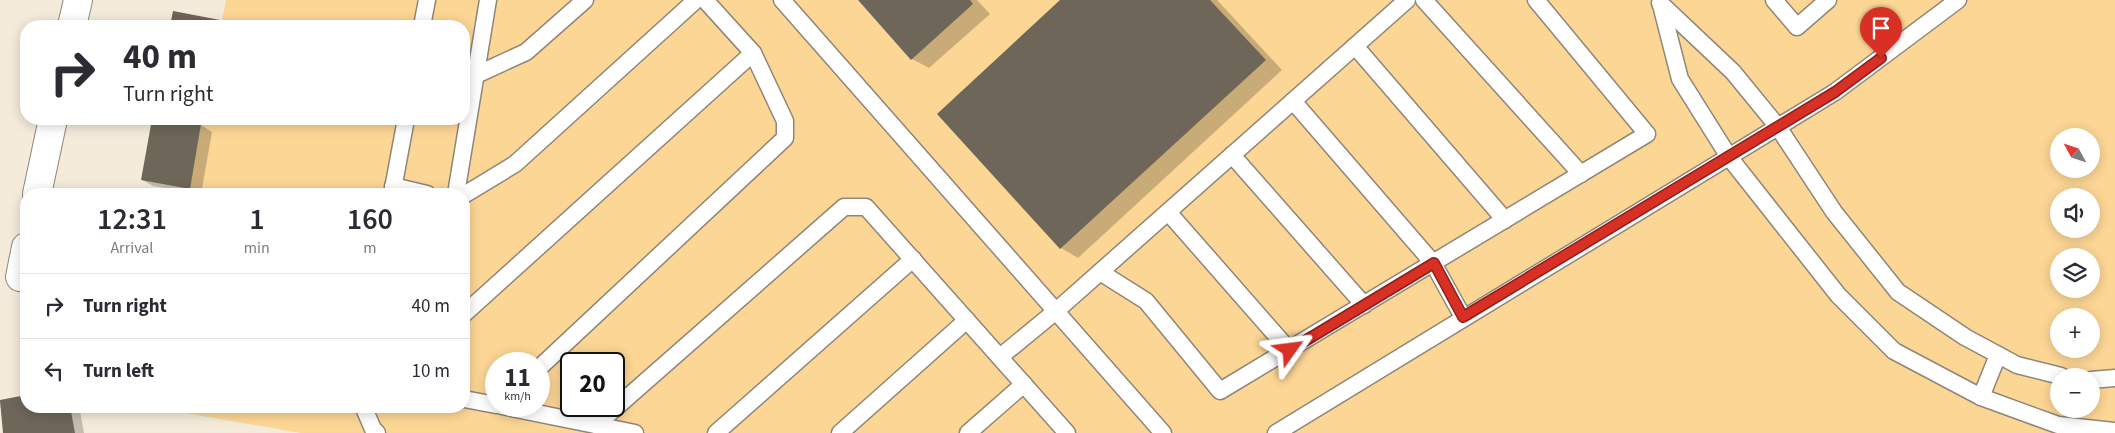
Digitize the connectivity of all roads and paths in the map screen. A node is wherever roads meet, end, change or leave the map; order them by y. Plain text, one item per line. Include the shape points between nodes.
1 (78, 0) edge
2 (427, 0) edge
3 (488, 0) edge
4 (584, 0) edge
5 (696, 0) edge
6 (705, 0) edge
7 (782, 0) edge
8 (1407, 0) edge
9 (1424, 0) edge
10 (1536, 0) edge
11 (1774, 0) edge
12 (1828, 0) edge
13 (1958, 0) edge
14 (1660, 2) edge
15 (73, 20) edge
16 (423, 20) edge
17 (1355, 46) junction
18 (753, 53) junction
19 (476, 75) junction
20 (1293, 101) junction
21 (470, 111) edge
22 (52, 125) edge
23 (405, 125) edge
24 (468, 125) edge
25 (1778, 127) junction
26 (1232, 155) junction
27 (1729, 157) junction
28 (1581, 174) junction
29 (38, 188) edge
30 (393, 188) edge
31 (457, 188) edge
32 (470, 191) edge
33 (1168, 212) junction
34 (1505, 220) junction
35 (913, 259) junction
36 (1434, 263) junction
37 (1100, 272) junction
38 (1364, 305) junction
39 (470, 309) edge
40 (1056, 311) junction
41 (1463, 317) junction
42 (967, 320) junction
43 (1290, 350) junction
44 (1998, 355) junction
45 (1000, 357) junction
46 (550, 358) edge
47 (2050, 373) edge
48 (2115, 378) edge
49 (2100, 379) edge
50 (1024, 384) junction
51 (1981, 397) junction
52 (470, 400) edge
53 (485, 403) edge
54 (366, 413) edge
55 (550, 416) edge
56 (596, 425) junction
57 (2115, 431) edge
58 (377, 433) edge
59 (635, 433) edge
60 (716, 433) edge
61 (840, 433) edge
62 (968, 433) edge
63 (1067, 433) edge
64 (1163, 433) edge
65 (1276, 433) edge

1 - 15 street
2 - 16 lane
3 - 19 lane
4 - 19 lane via 526,52
5 - 32 lane via 515,164
6 - 18 lane
7 - 40 lane
8 - 17 lane
9 - 28 lane
10 - 28 lane via 1647,134
11 - 12 lane via 1797,27
13 - 25 lane via 1835,92
14 - 25 lane via 1733,72
14 - 27 lane via 1680,79
17 - 20 lane
17 - 34 lane
18 - 39 lane
18 - 46 lane via 785,120 785,138
19 - 21 lane
20 - 26 lane
20 - 36 lane
22 - 29 street
23 - 30 lane
24 - 31 lane
25 - 27 lane
25 - 44 lane via 1834,212 1898,292
26 - 33 lane
26 - 38 lane
27 - 41 lane
27 - 51 lane via 1838,295 1894,350
28 - 34 lane
33 - 37 lane
33 - 43 lane
34 - 36 lane
35 - 42 lane
35 - 56 lane via 866,207 844,207
35 - 60 lane
36 - 38 lane
36 - 41 lane
37 - 40 lane
37 - 43 lane via 1146,301 1220,391
38 - 43 lane
40 - 45 lane
40 - 64 lane
41 - 65 lane
42 - 45 lane
42 - 61 lane
44 - 47 lane via 2017,365
44 - 51 lane
45 - 50 lane
48 - 49 lane
50 - 62 lane
50 - 63 lane
51 - 57 lane via 2058,425
52 - 53 lane
54 - 58 lane
55 - 56 lane
56 - 59 lane

